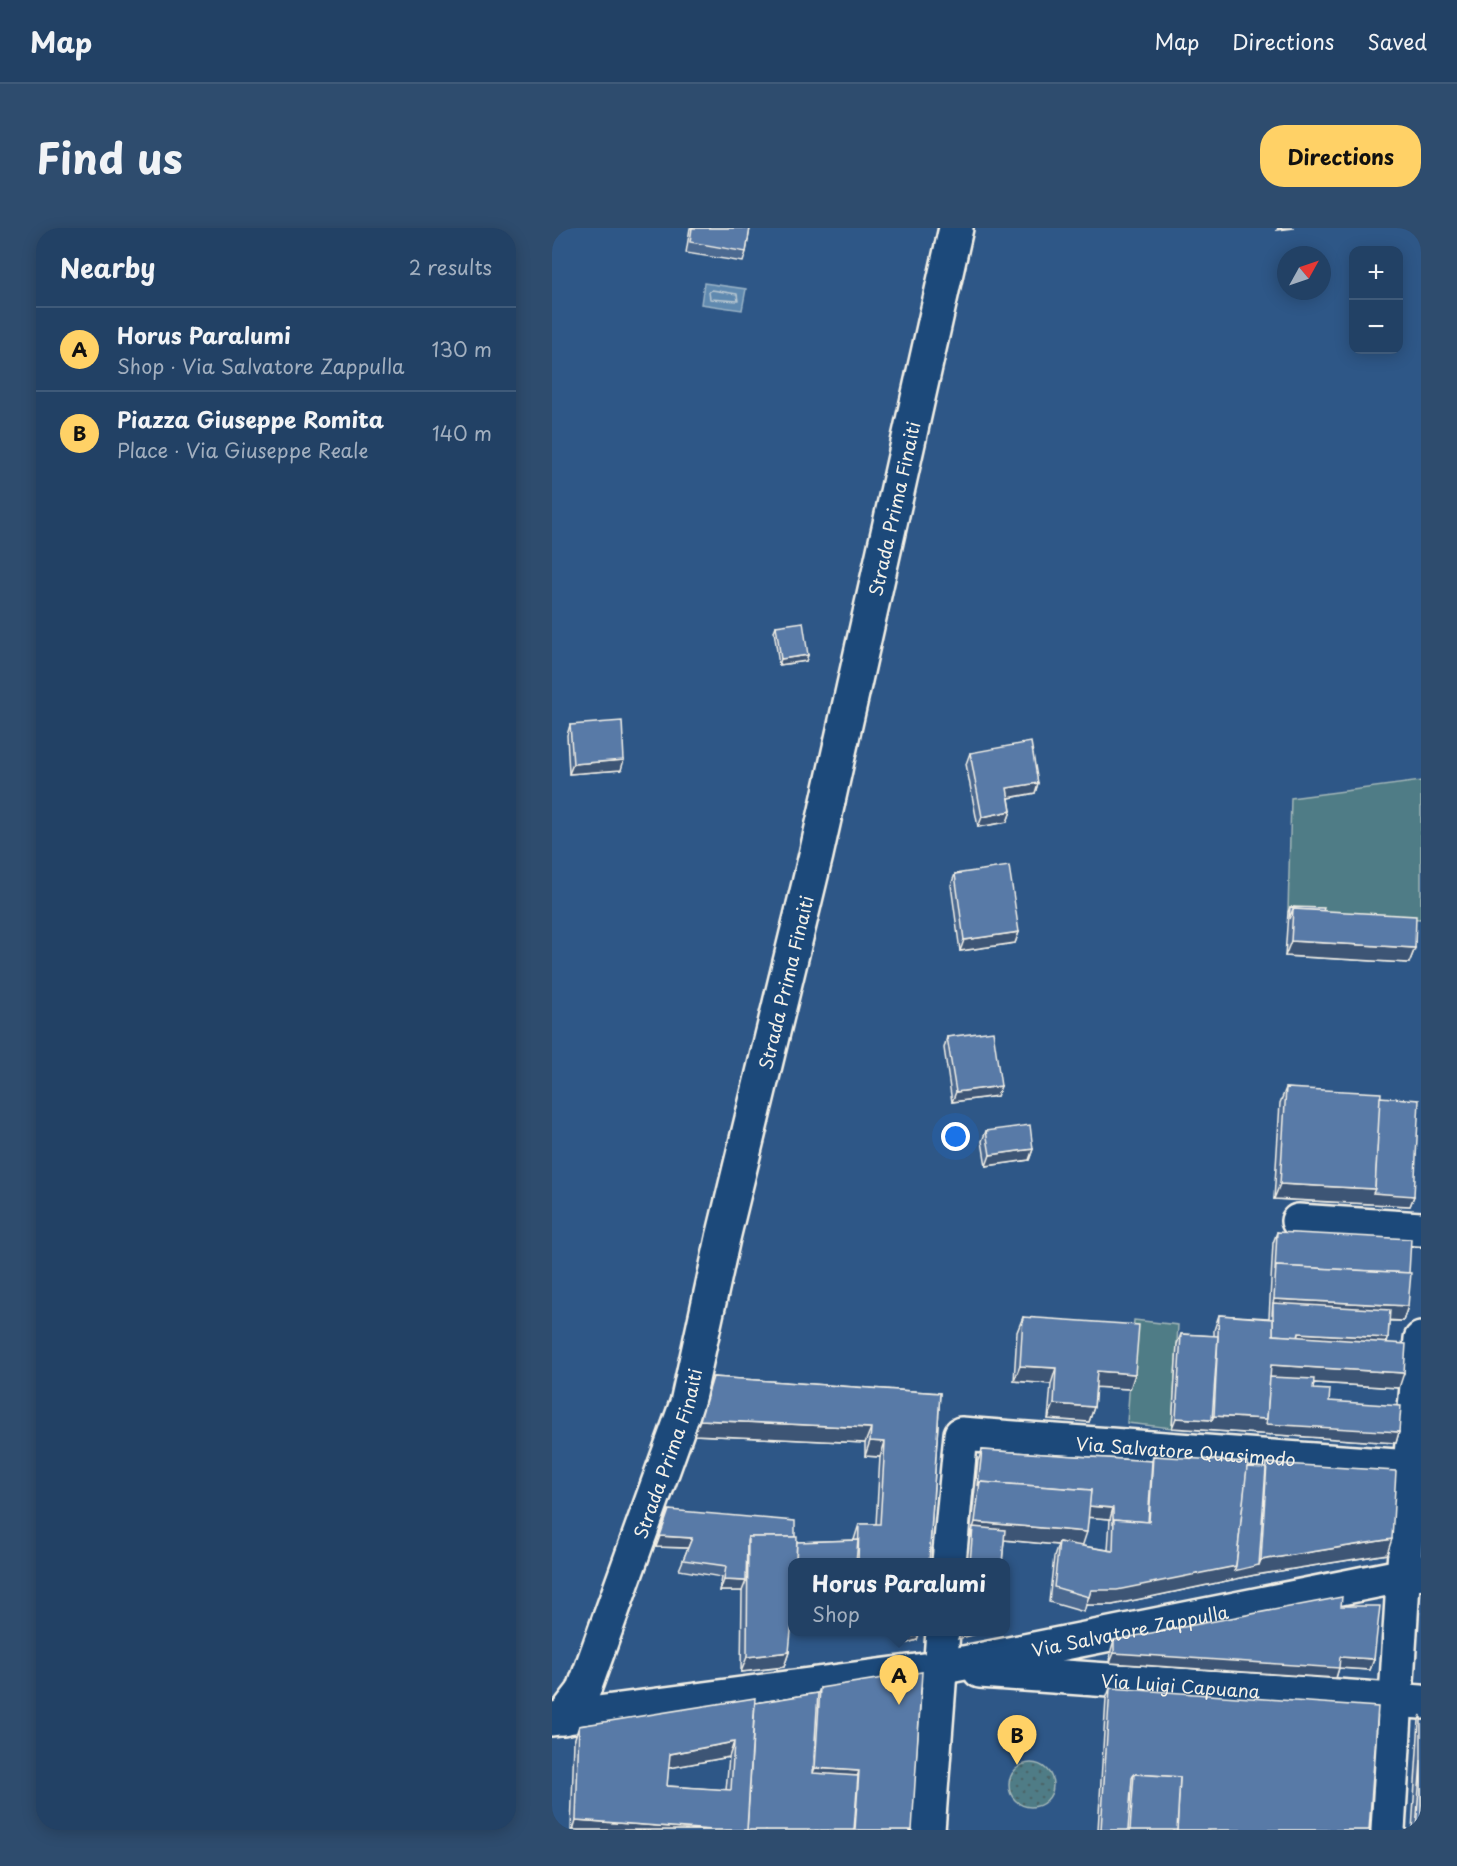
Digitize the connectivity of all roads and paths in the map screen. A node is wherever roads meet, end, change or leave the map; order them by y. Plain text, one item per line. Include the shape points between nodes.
1 (956, 228) edge
2 (1298, 1221) dead end
3 (1421, 1229) edge
4 (1421, 1339) edge
5 (1410, 1467) junction
6 (949, 1558) edge
7 (1413, 1573) edge
8 (943, 1636) edge
9 (939, 1668) junction
10 (1409, 1701) edge
11 (558, 1718) edge
12 (928, 1830) edge
13 (1388, 1830) edge

1 - 11 street, Strada Prima Finaiti via 816,855 687,1403 583,1692
2 - 3 street
4 - 5 street
5 - 6 street, Via Salvatore Quasimodo via 961,1434
5 - 7 street
7 - 9 street, Via Salvatore Zappulla
7 - 10 street
8 - 9 street
9 - 10 street, Via Luigi Capuana
9 - 11 street, Via Salvatore Zappulla
9 - 12 street
10 - 13 street

